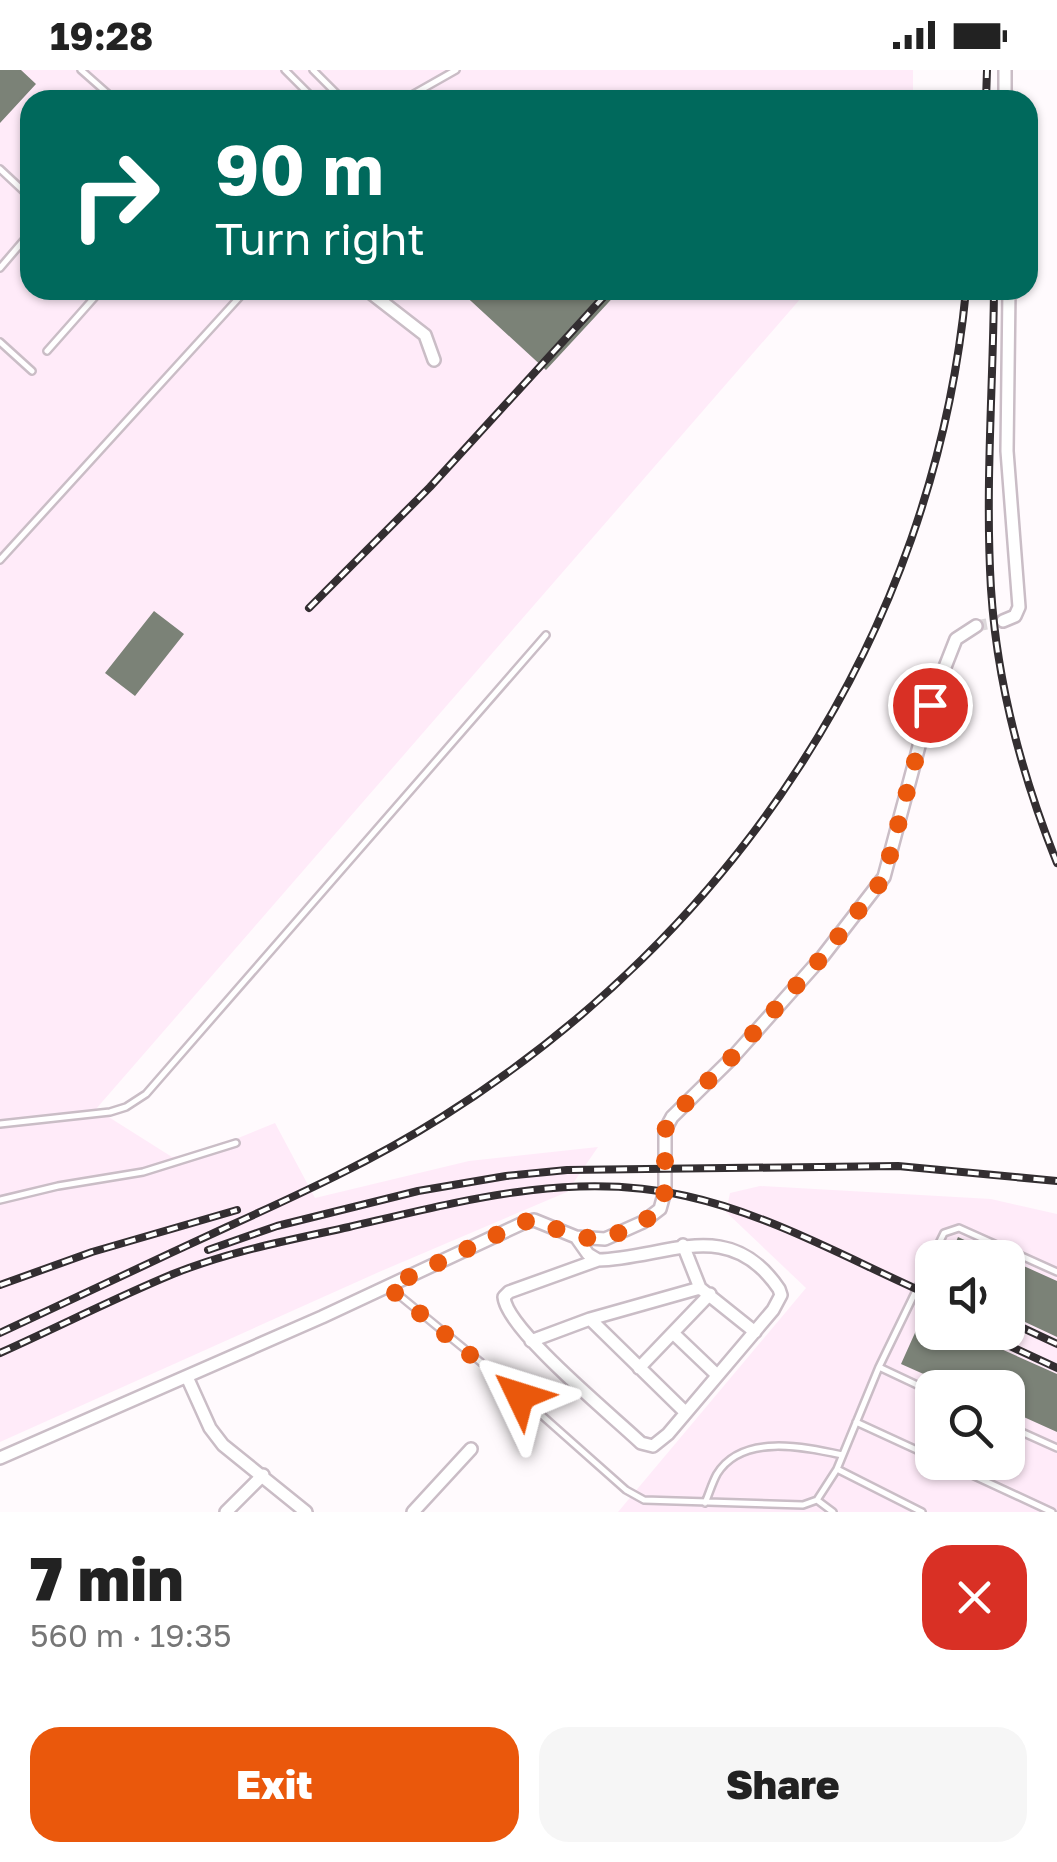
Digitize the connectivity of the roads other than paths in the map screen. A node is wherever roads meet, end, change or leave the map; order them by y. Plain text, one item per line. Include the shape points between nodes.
1 (81, 70) edge
2 (285, 70) edge
3 (313, 70) edge
4 (456, 70) edge
5 (103, 90) edge
6 (305, 90) edge
7 (333, 90) edge
8 (421, 90) edge
9 (0, 169) edge
10 (20, 188) edge
11 (3, 259) edge
12 (0, 268) edge
13 (92, 300) edge
14 (237, 300) edge
15 (380, 300) edge
16 (1009, 300) edge
17 (0, 342) edge
18 (47, 351) dead end
19 (434, 360) dead end
20 (32, 371) dead end
21 (0, 560) edge
22 (1003, 621) dead end
23 (976, 626) tunnel mouth
24 (546, 635) dead end
25 (0, 1124) edge
26 (236, 1143) dead end
27 (0, 1200) edge
28 (576, 1237) junction
29 (683, 1245) junction
30 (598, 1260) junction
31 (1057, 1272) edge
32 (388, 1287) junction
33 (705, 1291) junction
34 (590, 1319) junction
35 (755, 1332) junction
36 (673, 1333) junction
37 (531, 1341) junction
38 (879, 1367) junction
39 (639, 1368) junction
40 (718, 1375) junction
41 (187, 1377) junction
42 (915, 1384) edge
43 (686, 1412) junction
44 (856, 1422) junction
45 (1025, 1434) edge
46 (1057, 1448) edge
47 (471, 1449) dead end
48 (915, 1449) edge
49 (843, 1455) junction
50 (0, 1458) edge
51 (837, 1469) junction
52 (263, 1475) junction
53 (983, 1480) edge
54 (817, 1500) junction
55 (705, 1504) junction
56 (226, 1512) edge
57 (306, 1512) edge
58 (413, 1512) edge
59 (833, 1512) edge
60 (922, 1512) edge
61 (1052, 1512) edge

1 - 5 lane
2 - 6 lane
3 - 7 lane
4 - 8 lane
9 - 10 lane
11 - 12 lane
13 - 18 lane
14 - 21 lane
15 - 19 street via 425,335
16 - 22 street via 1007,451 1019,607
17 - 20 lane
23 - 28 street via 956,639 930,705 884,878 823,956 672,1117 665,1130 660,1209 605,1239
24 - 25 lane via 146,1094 110,1112
26 - 27 lane via 143,1172
28 - 30 street
28 - 32 street via 545,1223 523,1222
29 - 30 street
29 - 33 street
29 - 35 street via 734,1250 775,1282 781,1295
30 - 37 street via 504,1297
31 - 38 lane via 971,1232 950,1229
32 - 41 street
32 - 55 lane via 626,1490 644,1500
33 - 34 street
33 - 35 street
33 - 36 street
34 - 37 street
34 - 39 street
35 - 40 street
36 - 39 street
36 - 40 street
37 - 43 street via 642,1443 653,1446
38 - 42 lane
38 - 44 lane
39 - 43 street
40 - 43 street
41 - 50 street
41 - 52 street via 216,1436
44 - 48 lane
44 - 49 lane
45 - 46 lane
47 - 58 street
49 - 51 lane
49 - 55 lane via 767,1446 739,1454 717,1474
51 - 54 lane
51 - 60 lane
52 - 56 street
52 - 57 street
53 - 61 lane
54 - 55 lane
54 - 59 lane

